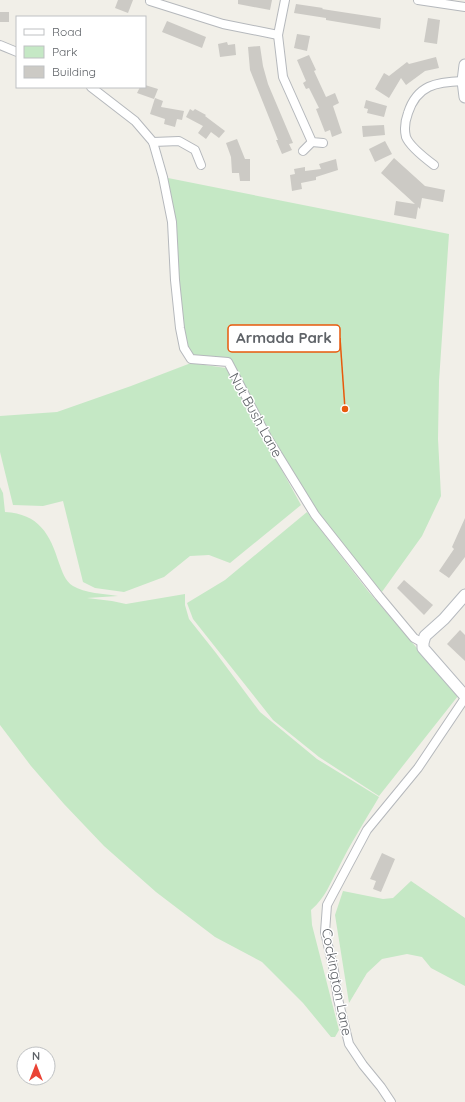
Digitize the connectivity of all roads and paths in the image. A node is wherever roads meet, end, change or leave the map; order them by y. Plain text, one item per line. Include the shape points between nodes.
1 (285, 0) edge
2 (418, 0) edge
3 (150, 1) edge
4 (465, 7) edge
5 (278, 35) junction
6 (0, 45) edge
7 (16, 52) edge
8 (465, 65) edge
9 (463, 81) junction
10 (92, 88) edge
11 (465, 97) edge
12 (153, 142) junction
13 (312, 142) junction
14 (323, 143) dead end
15 (303, 151) dead end
16 (201, 166) dead end
17 (434, 166) dead end
18 (465, 595) edge
19 (423, 643) junction
20 (465, 697) edge
21 (391, 1102) edge

1 - 5 street
2 - 4 street
3 - 5 street via 223,24
5 - 13 street via 283,77
6 - 7 street
8 - 9 street
9 - 11 street
9 - 17 street via 446,82 424,89 417,94 411,104 404,126 406,138
10 - 12 street, Nut Bush Lane via 135,121
12 - 16 street via 179,141 194,150
12 - 19 street, Nut Bush Lane via 172,222 175,280 184,348 191,358 228,362 267,437 315,515 414,638
13 - 14 street
13 - 15 street
18 - 19 street via 425,636
19 - 20 street, Nut Bush Lane via 423,648
20 - 21 street, Cockington Lane via 418,768 367,830 327,905 325,932 349,1044

